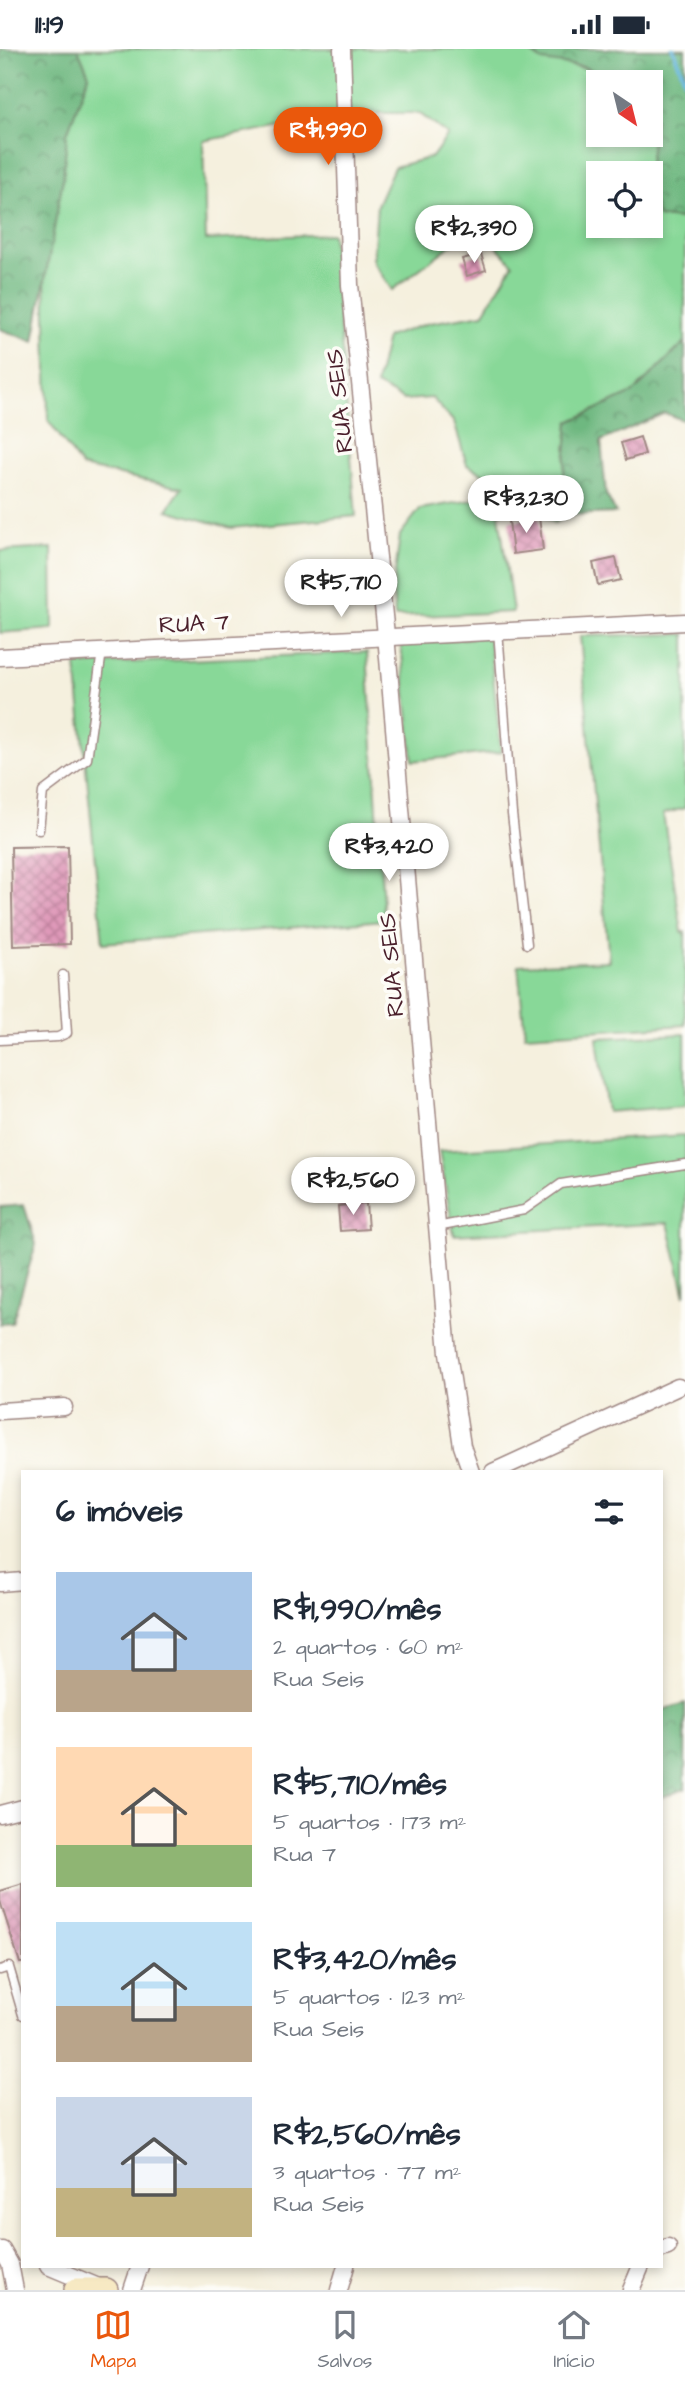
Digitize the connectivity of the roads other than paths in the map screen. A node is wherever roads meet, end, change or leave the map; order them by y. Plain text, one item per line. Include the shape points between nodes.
1 (342, 49) edge
2 (685, 622) edge
3 (498, 630) junction
4 (386, 635) junction
5 (102, 651) junction
6 (0, 657) edge
7 (39, 830) dead end
8 (527, 944) dead end
9 (64, 975) dead end
10 (0, 1040) edge
11 (685, 1164) edge
12 (437, 1227) junction
13 (678, 1387) dead end
14 (64, 1407) dead end
15 (0, 1411) edge
16 (470, 1470) edge
17 (497, 1470) edge
18 (21, 1581) edge
19 (0, 1583) edge
20 (21, 1809) edge
21 (0, 1814) edge
22 (0, 1970) edge
23 (21, 2008) edge
24 (1, 2250) edge
25 (21, 2256) edge
26 (53, 2268) edge
27 (138, 2268) edge
28 (345, 2268) edge
29 (640, 2268) edge
30 (104, 2289) edge
31 (15, 2290) edge
32 (76, 2290) edge
33 (132, 2290) edge
34 (339, 2290) edge
35 (631, 2290) edge

1 - 4 street, RUA SEIS via 350,285
2 - 3 street, RUA 7
3 - 4 street, RUA 7
3 - 8 lane
4 - 5 street, RUA 7
4 - 12 street, RUA SEIS
5 - 6 street, RUA 7
5 - 7 lane via 87,759 43,792
9 - 10 lane via 67,1033
11 - 12 lane via 561,1184 524,1210
12 - 16 street, RUA SEIS via 447,1353
13 - 17 street
14 - 15 street
18 - 19 street
20 - 21 street
22 - 23 lane via 9,1967
24 - 25 street
24 - 31 street via 10,2264
26 - 30 street
27 - 33 street
28 - 34 street
29 - 35 street
30 - 32 street

